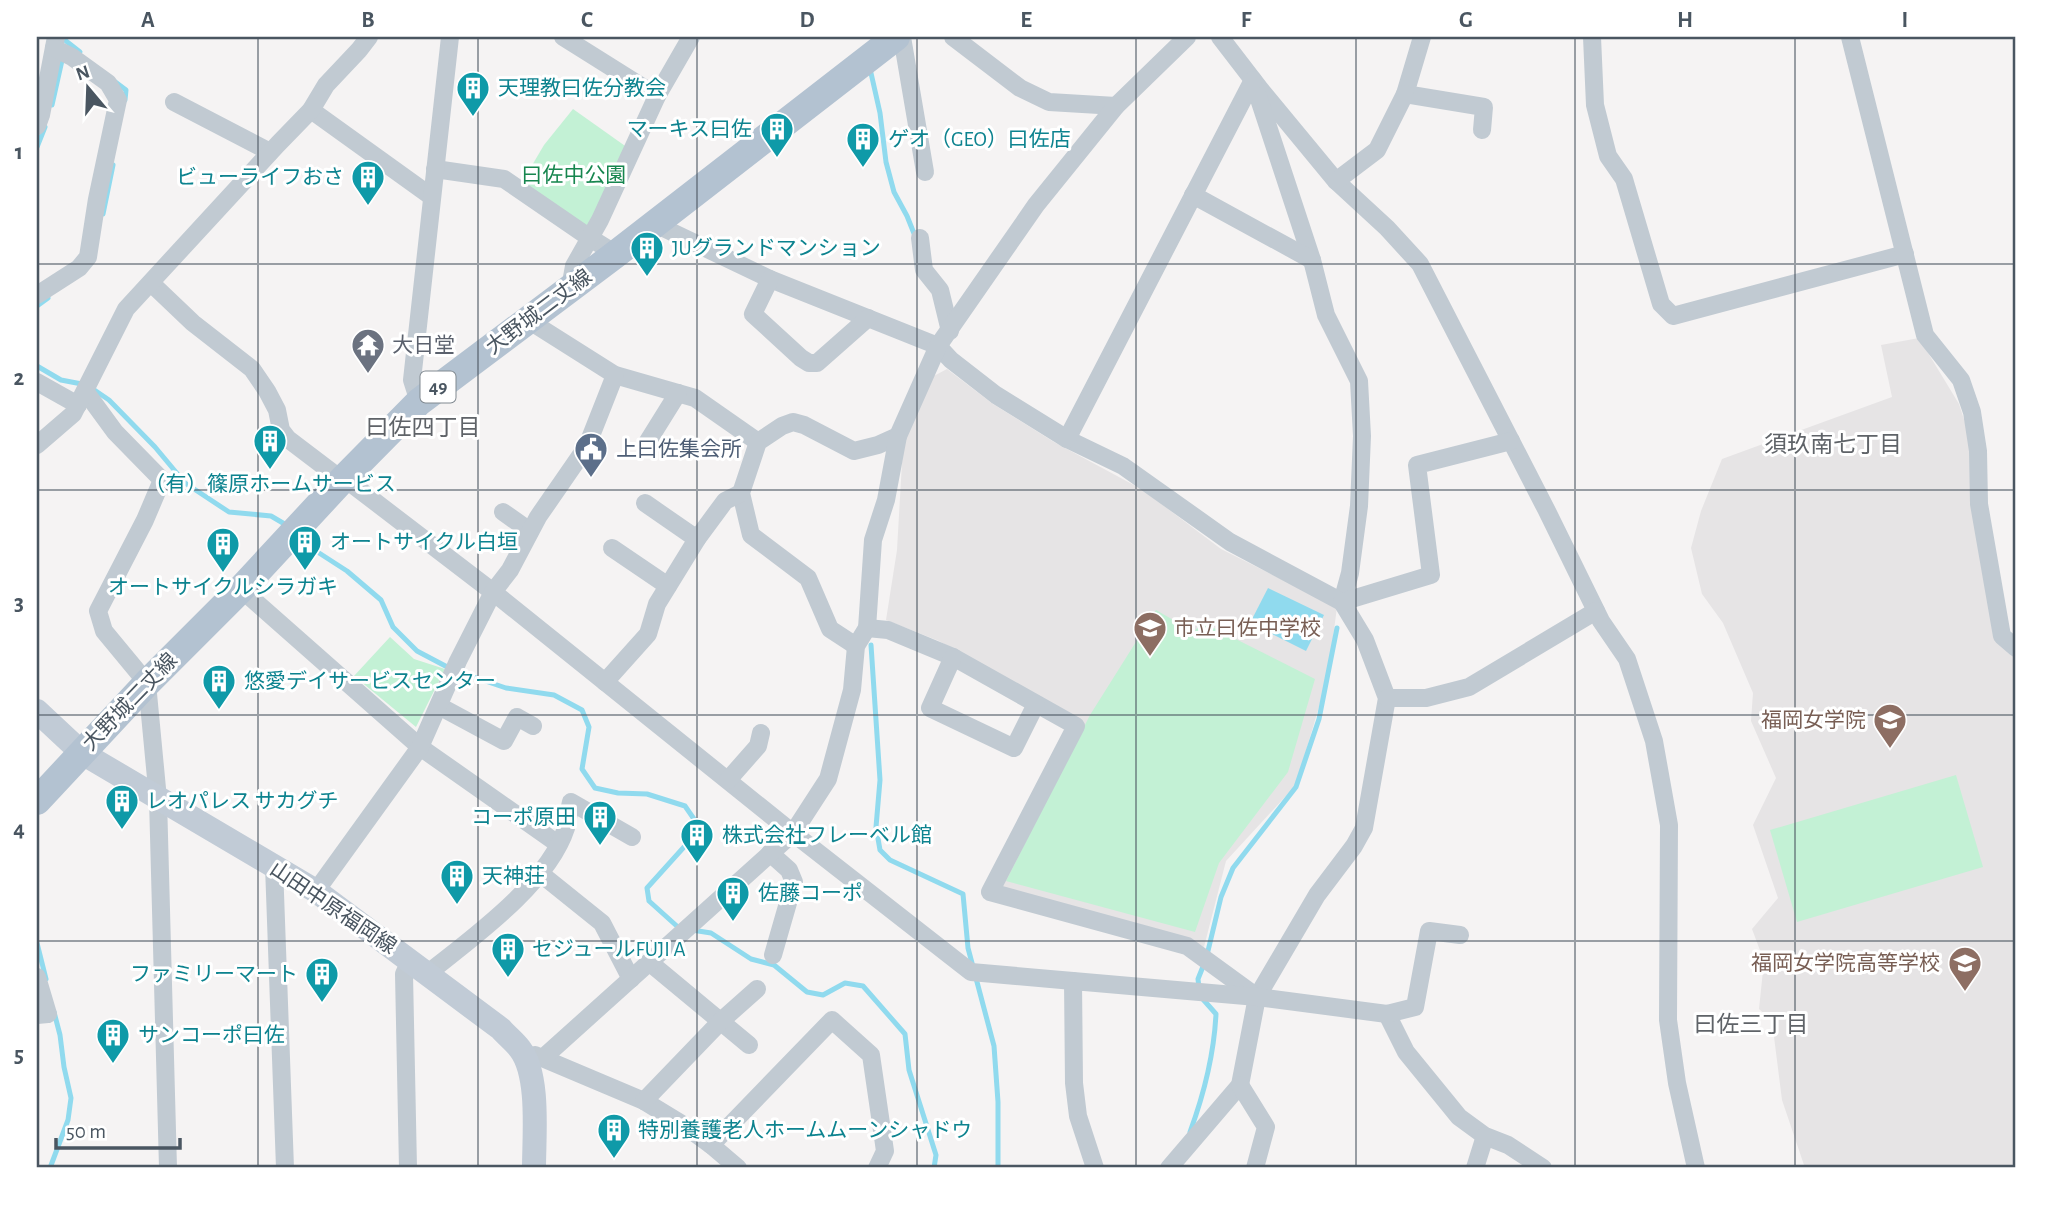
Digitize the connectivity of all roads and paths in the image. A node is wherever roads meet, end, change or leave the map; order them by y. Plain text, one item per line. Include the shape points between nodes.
1 (369, 37) edge
2 (450, 37) edge
3 (563, 37) edge
4 (691, 37) edge
5 (896, 37) edge
6 (902, 37) edge
7 (953, 37) edge
8 (1187, 37) edge
9 (1220, 37) edge
10 (1422, 37) edge
11 (1592, 37) edge
12 (1850, 37) edge
13 (55, 43) edge
14 (1253, 80) junction
15 (1405, 94) junction
16 (657, 96) junction
17 (174, 102) dead end
18 (1116, 106) junction
19 (311, 110) junction
20 (37, 126) edge
21 (1482, 130) dead end
22 (270, 152) junction
23 (435, 169) junction
24 (925, 172) dead end
25 (1336, 181) junction
26 (1193, 195) junction
27 (432, 197) junction
28 (653, 223) junction
29 (590, 238) junction
30 (920, 238) dead end
31 (616, 254) junction
32 (1905, 254) junction
33 (1312, 261) junction
34 (770, 279) junction
35 (151, 284) junction
36 (570, 288) junction
37 (37, 295) edge
38 (868, 318) junction
39 (528, 320) junction
40 (950, 331) junction
41 (939, 346) junction
42 (615, 376) junction
43 (37, 382) edge
44 (678, 393) junction
45 (81, 398) junction
46 (419, 402) junction
47 (898, 436) junction
48 (1067, 439) junction
49 (1511, 441) junction
50 (758, 442) junction
51 (37, 445) edge
52 (645, 446) dead end
53 (343, 479) junction
54 (741, 493) junction
55 (645, 503) dead end
56 (503, 512) dead end
57 (530, 531) junction
58 (697, 539) junction
59 (612, 548) dead end
60 (668, 586) junction
61 (241, 589) junction
62 (493, 592) junction
63 (1342, 602) junction
64 (1596, 611) junction
65 (867, 628) junction
66 (856, 646) junction
67 (2016, 648) edge
68 (953, 657) junction
69 (605, 682) junction
70 (147, 683) junction
71 (1387, 698) junction
72 (1036, 704) junction
73 (439, 706) junction
74 (37, 711) edge
75 (533, 726) dead end
76 (761, 733) dead end
77 (420, 747) junction
78 (82, 753) junction
79 (728, 780) junction
80 (158, 799) junction
81 (37, 801) edge
82 (793, 833) junction
83 (632, 837) dead end
84 (558, 844) junction
85 (770, 853) junction
86 (274, 866) junction
87 (541, 874) junction
88 (317, 891) junction
89 (1460, 934) dead end
90 (773, 955) dead end
91 (649, 962) junction
92 (419, 968) junction
93 (37, 977) edge
94 (631, 979) junction
95 (1073, 981) junction
96 (757, 989) dead end
97 (1257, 997) junction
98 (37, 1014) edge
99 (1387, 1014) junction
100 (720, 1021) junction
101 (749, 1045) dead end
102 (533, 1054) junction
103 (1240, 1085) junction
104 (644, 1101) junction
105 (1485, 1136) junction
106 (711, 1145) junction
107 (168, 1168) edge
108 (285, 1168) edge
109 (408, 1168) edge
110 (534, 1168) edge
111 (738, 1168) edge
112 (877, 1168) edge
113 (1095, 1168) edge
114 (1168, 1168) edge
115 (1255, 1168) edge
116 (1475, 1168) edge
117 (1543, 1168) edge
118 (1696, 1168) edge

1 - 19 street via 326,85
2 - 23 street
3 - 16 street
4 - 16 street
5 - 28 main road, 大野城二丈線 / 49
6 - 24 street
7 - 18 street via 1020,88 1049,102
8 - 18 street
9 - 14 street
10 - 15 street
11 - 32 street via 1595,105 1608,156 1624,179 1661,304 1673,316
12 - 32 street
13 - 20 street
13 - 37 street via 107,83 118,100 88,257
14 - 25 street
14 - 26 street
14 - 33 street
15 - 21 street via 1484,107
15 - 25 street via 1377,150
16 - 29 street
17 - 22 street
18 - 40 street via 1036,205
19 - 22 street
19 - 27 street
22 - 35 street
23 - 27 street
23 - 29 street via 503,179
25 - 49 street via 1420,264
26 - 33 street
26 - 48 street
27 - 46 street via 412,380
28 - 31 main road, 大野城二丈線 / 49
28 - 34 street
29 - 31 street
29 - 36 street via 574,267
30 - 40 street via 925,270 940,290
31 - 36 main road, 大野城二丈線 / 49
32 - 67 street via 1925,335 1961,380 1972,412 1979,504 2001,635
33 - 63 street via 1326,314 1359,381 1359,506
34 - 38 street
34 - 38 street via 752,314 809,363 817,363
35 - 45 street via 126,309
35 - 53 street via 252,369 288,439
36 - 39 main road, 大野城二丈線 / 49
38 - 41 street
39 - 42 street
39 - 46 main road, 大野城二丈線 / 49
40 - 41 street
41 - 47 street
41 - 48 street via 996,395
42 - 44 street
42 - 57 street via 587,446
43 - 45 street
44 - 50 street via 695,398
44 - 52 street
45 - 51 street via 72,414
45 - 70 street via 162,480 98,611 104,631
46 - 53 main road, 大野城二丈線 / 49
47 - 50 street via 854,451 793,422
47 - 65 street via 873,540
48 - 63 street via 1123,466 1230,542
49 - 63 street via 1417,465 1431,575
49 - 64 street
50 - 54 street
53 - 61 main road, 大野城二丈線 / 49
53 - 62 street
54 - 58 street via 725,501
54 - 66 street via 751,535 808,578 830,629
55 - 58 street
56 - 57 street
57 - 62 street
58 - 60 street
59 - 60 street
60 - 69 street via 648,634
61 - 70 main road, 大野城二丈線 / 49
61 - 77 street
62 - 69 street
62 - 73 street
63 - 71 street via 1365,640
64 - 71 street via 1469,687 1426,698
64 - 118 street via 1627,659 1654,741 1669,825 1668,1020
65 - 66 street
65 - 68 street via 888,630
66 - 82 street via 852,690 828,779
68 - 72 street
68 - 72 street via 930,708 1014,748
69 - 79 street
70 - 78 main road, 大野城二丈線 / 49
70 - 80 street
71 - 97 street via 1364,828 1317,895
72 - 97 street via 1076,726 990,892 1186,946
73 - 75 street via 504,741 517,717
73 - 77 street
74 - 78 main road, 山田中原福岡線
76 - 79 street via 758,746
77 - 84 street
77 - 88 street
78 - 80 main road, 山田中原福岡線
78 - 81 main road, 大野城二丈線 / 49
79 - 82 street
80 - 86 main road, 山田中原福岡線
80 - 107 street
82 - 85 street
82 - 95 street via 976,973
83 - 84 street via 571,802
84 - 87 street
85 - 90 street via 789,870 794,883
85 - 91 street
86 - 88 main road, 山田中原福岡線
86 - 108 street
87 - 92 street via 502,911
87 - 94 street via 602,923
88 - 92 main road, 山田中原福岡線
89 - 99 street via 1429,931 1415,1007
91 - 94 street
91 - 100 street
92 - 102 main road, 山田中原福岡線
92 - 109 street via 404,974
93 - 98 street via 48,1014
94 - 102 street
95 - 97 street
95 - 113 street via 1074,1083 1078,1116
96 - 100 street
97 - 99 street
97 - 103 street
99 - 105 street via 1406,1052 1459,1117
100 - 101 street
100 - 104 street
102 - 104 street
102 - 110 main road, 山田中原福岡線
103 - 114 street
103 - 115 street via 1266,1127
104 - 106 street
105 - 116 street
105 - 117 street
106 - 111 street
106 - 112 street via 832,1020 871,1055 885,1151

